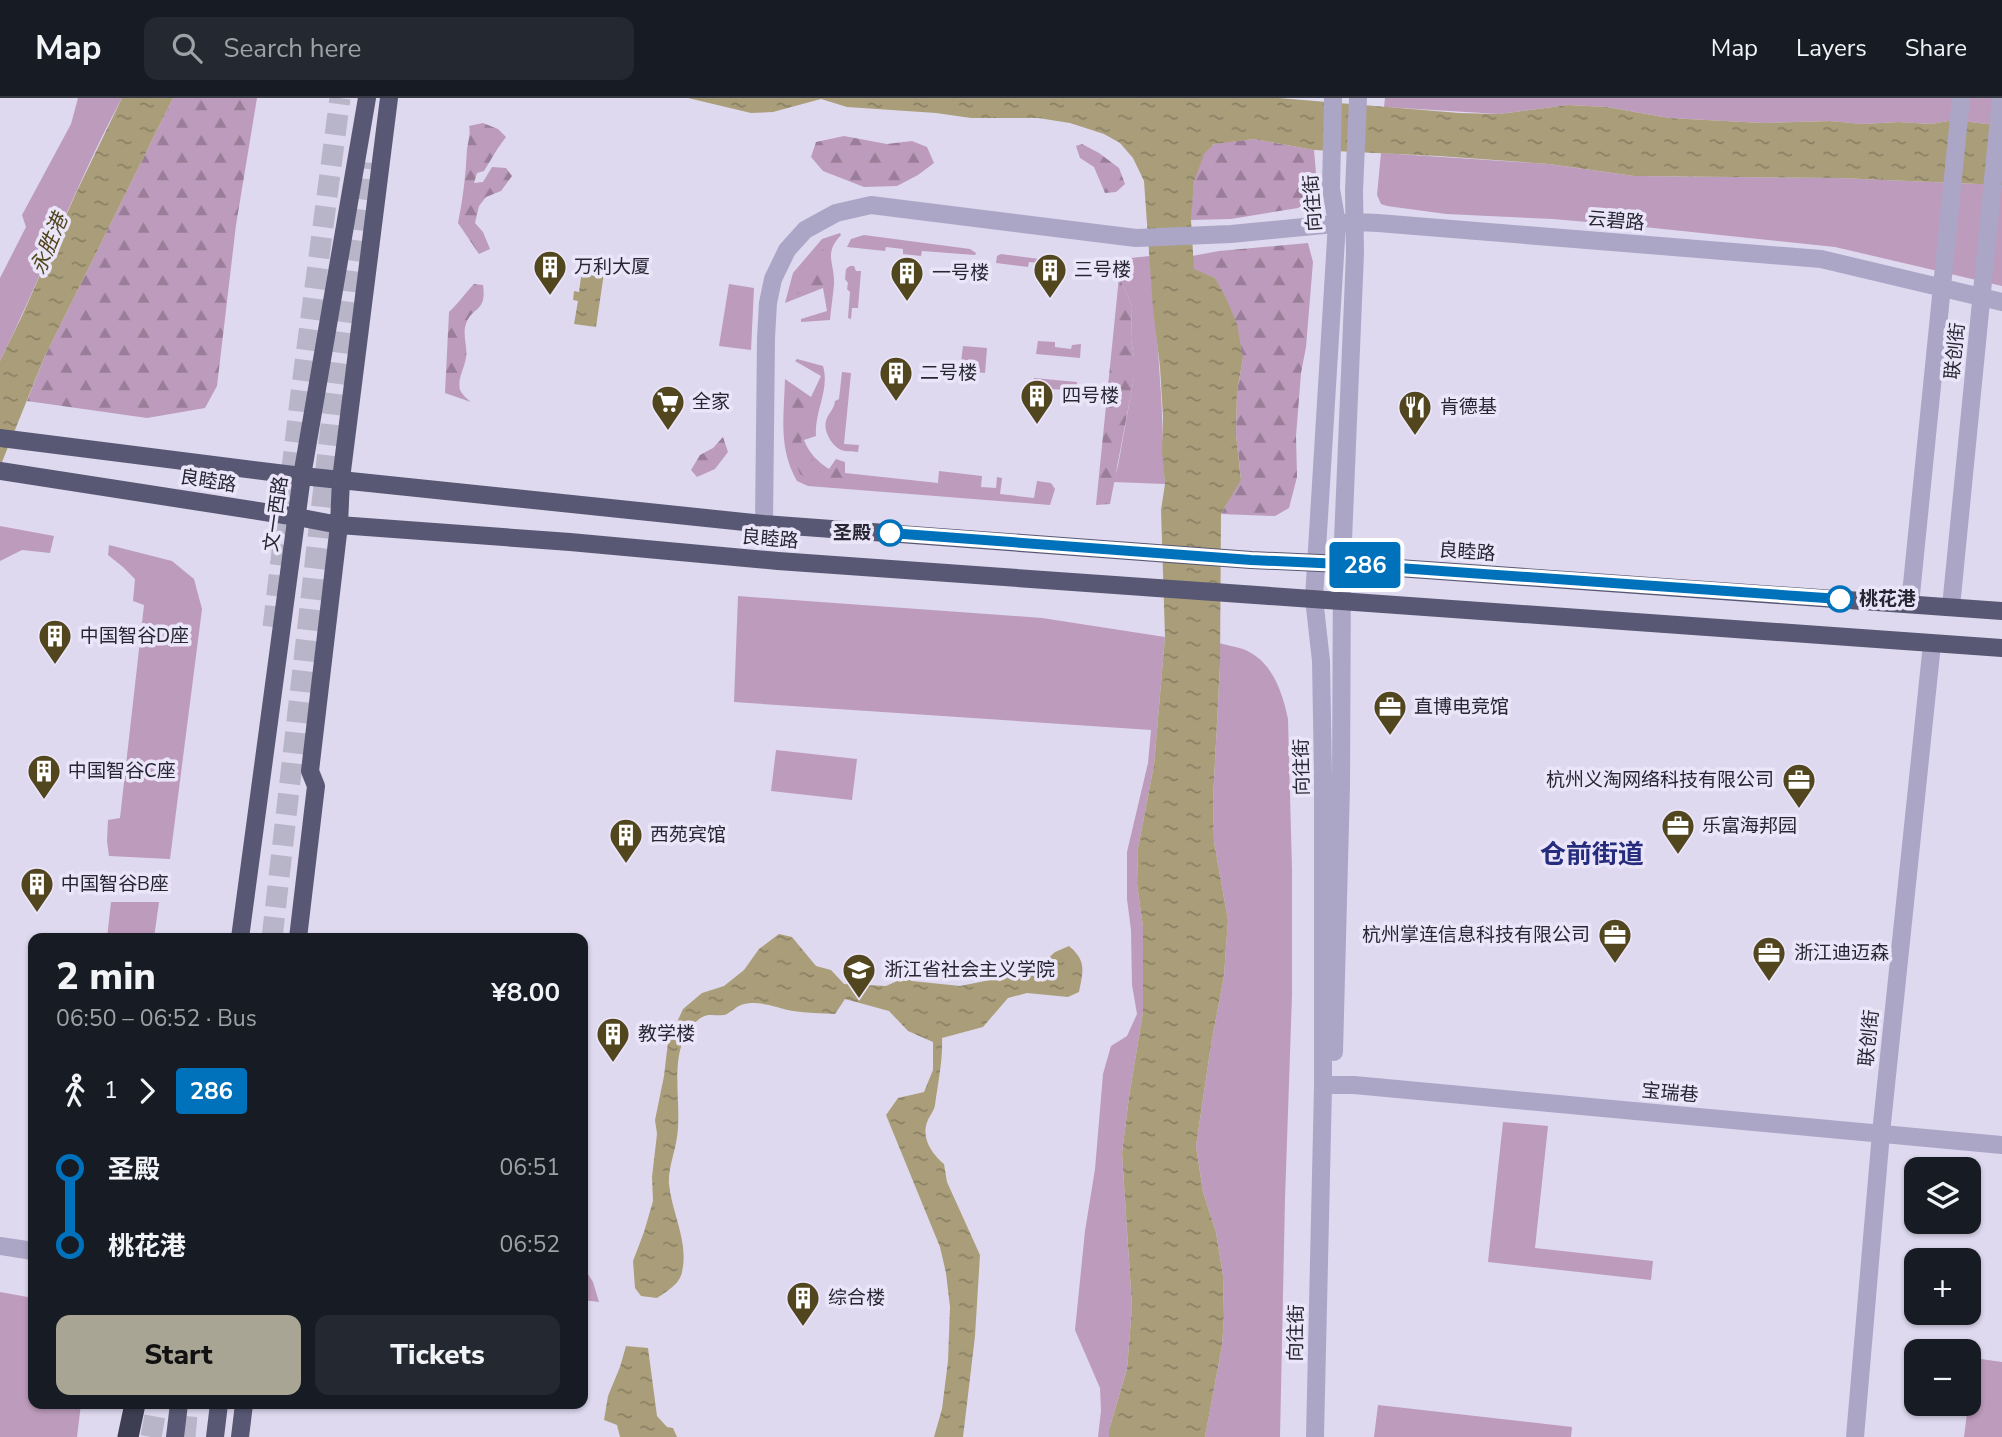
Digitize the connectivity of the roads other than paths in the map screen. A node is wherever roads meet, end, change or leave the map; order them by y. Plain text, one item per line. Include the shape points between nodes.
1 (1333, 98) edge
2 (1358, 98) edge
3 (1961, 98) edge
4 (2001, 99) edge
5 (366, 102) edge
6 (388, 103) edge
7 (1346, 223) junction
8 (1942, 288) junction
9 (1982, 297) junction
10 (2002, 302) edge
11 (0, 438) edge
12 (0, 471) edge
13 (302, 476) junction
14 (341, 480) junction
15 (297, 517) junction
16 (764, 524) junction
17 (339, 525) junction
18 (1317, 563) junction
19 (1342, 564) junction
20 (1314, 598) junction
21 (1341, 600) junction
22 (1910, 604) junction
23 (1951, 607) junction
24 (2002, 611) edge
25 (1932, 644) junction
26 (2002, 648) edge
27 (241, 933) edge
28 (299, 933) edge
29 (1334, 1085) junction
30 (1881, 1133) junction
31 (2002, 1145) edge
32 (0, 1246) edge
33 (28, 1250) edge
34 (134, 1409) edge
35 (178, 1409) edge
36 (218, 1409) edge
37 (243, 1409) edge
38 (128, 1437) edge
39 (175, 1437) edge
40 (215, 1437) edge
41 (240, 1437) edge
42 (1315, 1437) edge
43 (1324, 1437) edge
44 (1855, 1437) edge

1 - 7 street, 向往街 via 1331,189
2 - 7 street, 向往街 via 1354,191
3 - 8 street, 联创街
4 - 9 street, 联创街
5 - 13 main road, 文一西路
6 - 14 main road
7 - 8 street, 云碧路 via 1821,259
7 - 16 street, 云碧路 via 1136,238 871,205 836,213 806,230 787,250 773,279 768,303
7 - 18 street, 向往街
7 - 19 street, 向往街
8 - 9 street, 云碧路
8 - 22 street, 联创街
9 - 10 street, 云碧路
9 - 23 street, 联创街
11 - 13 main road, 良睦路
12 - 15 main road, 良睦路
13 - 14 main road, 良睦路
13 - 15 main road, 文一西路
14 - 16 main road, 良睦路
14 - 17 main road
15 - 17 main road, 良睦路
15 - 27 main road, 文一西路
16 - 18 main road, 良睦路
17 - 20 main road, 良睦路
17 - 28 main road via 310,771 316,786
18 - 19 main road, 良睦路
18 - 20 street, 向往街
19 - 21 street, 向往街
19 - 22 main road, 良睦路
20 - 21 main road, 良睦路
20 - 42 street, 向往街 via 1321,661 1323,775 1323,1087
21 - 25 main road, 良睦路
21 - 29 street, 向往街
22 - 23 main road, 良睦路
23 - 24 main road, 良睦路
25 - 26 main road, 良睦路
25 - 30 street, 联创街
29 - 30 street, 宝瑞巷
29 - 43 street, 向往街
30 - 31 street, 宝瑞巷
30 - 44 street, 联创街
32 - 33 street
34 - 38 highway
35 - 39 main road
36 - 40 main road
37 - 41 main road

